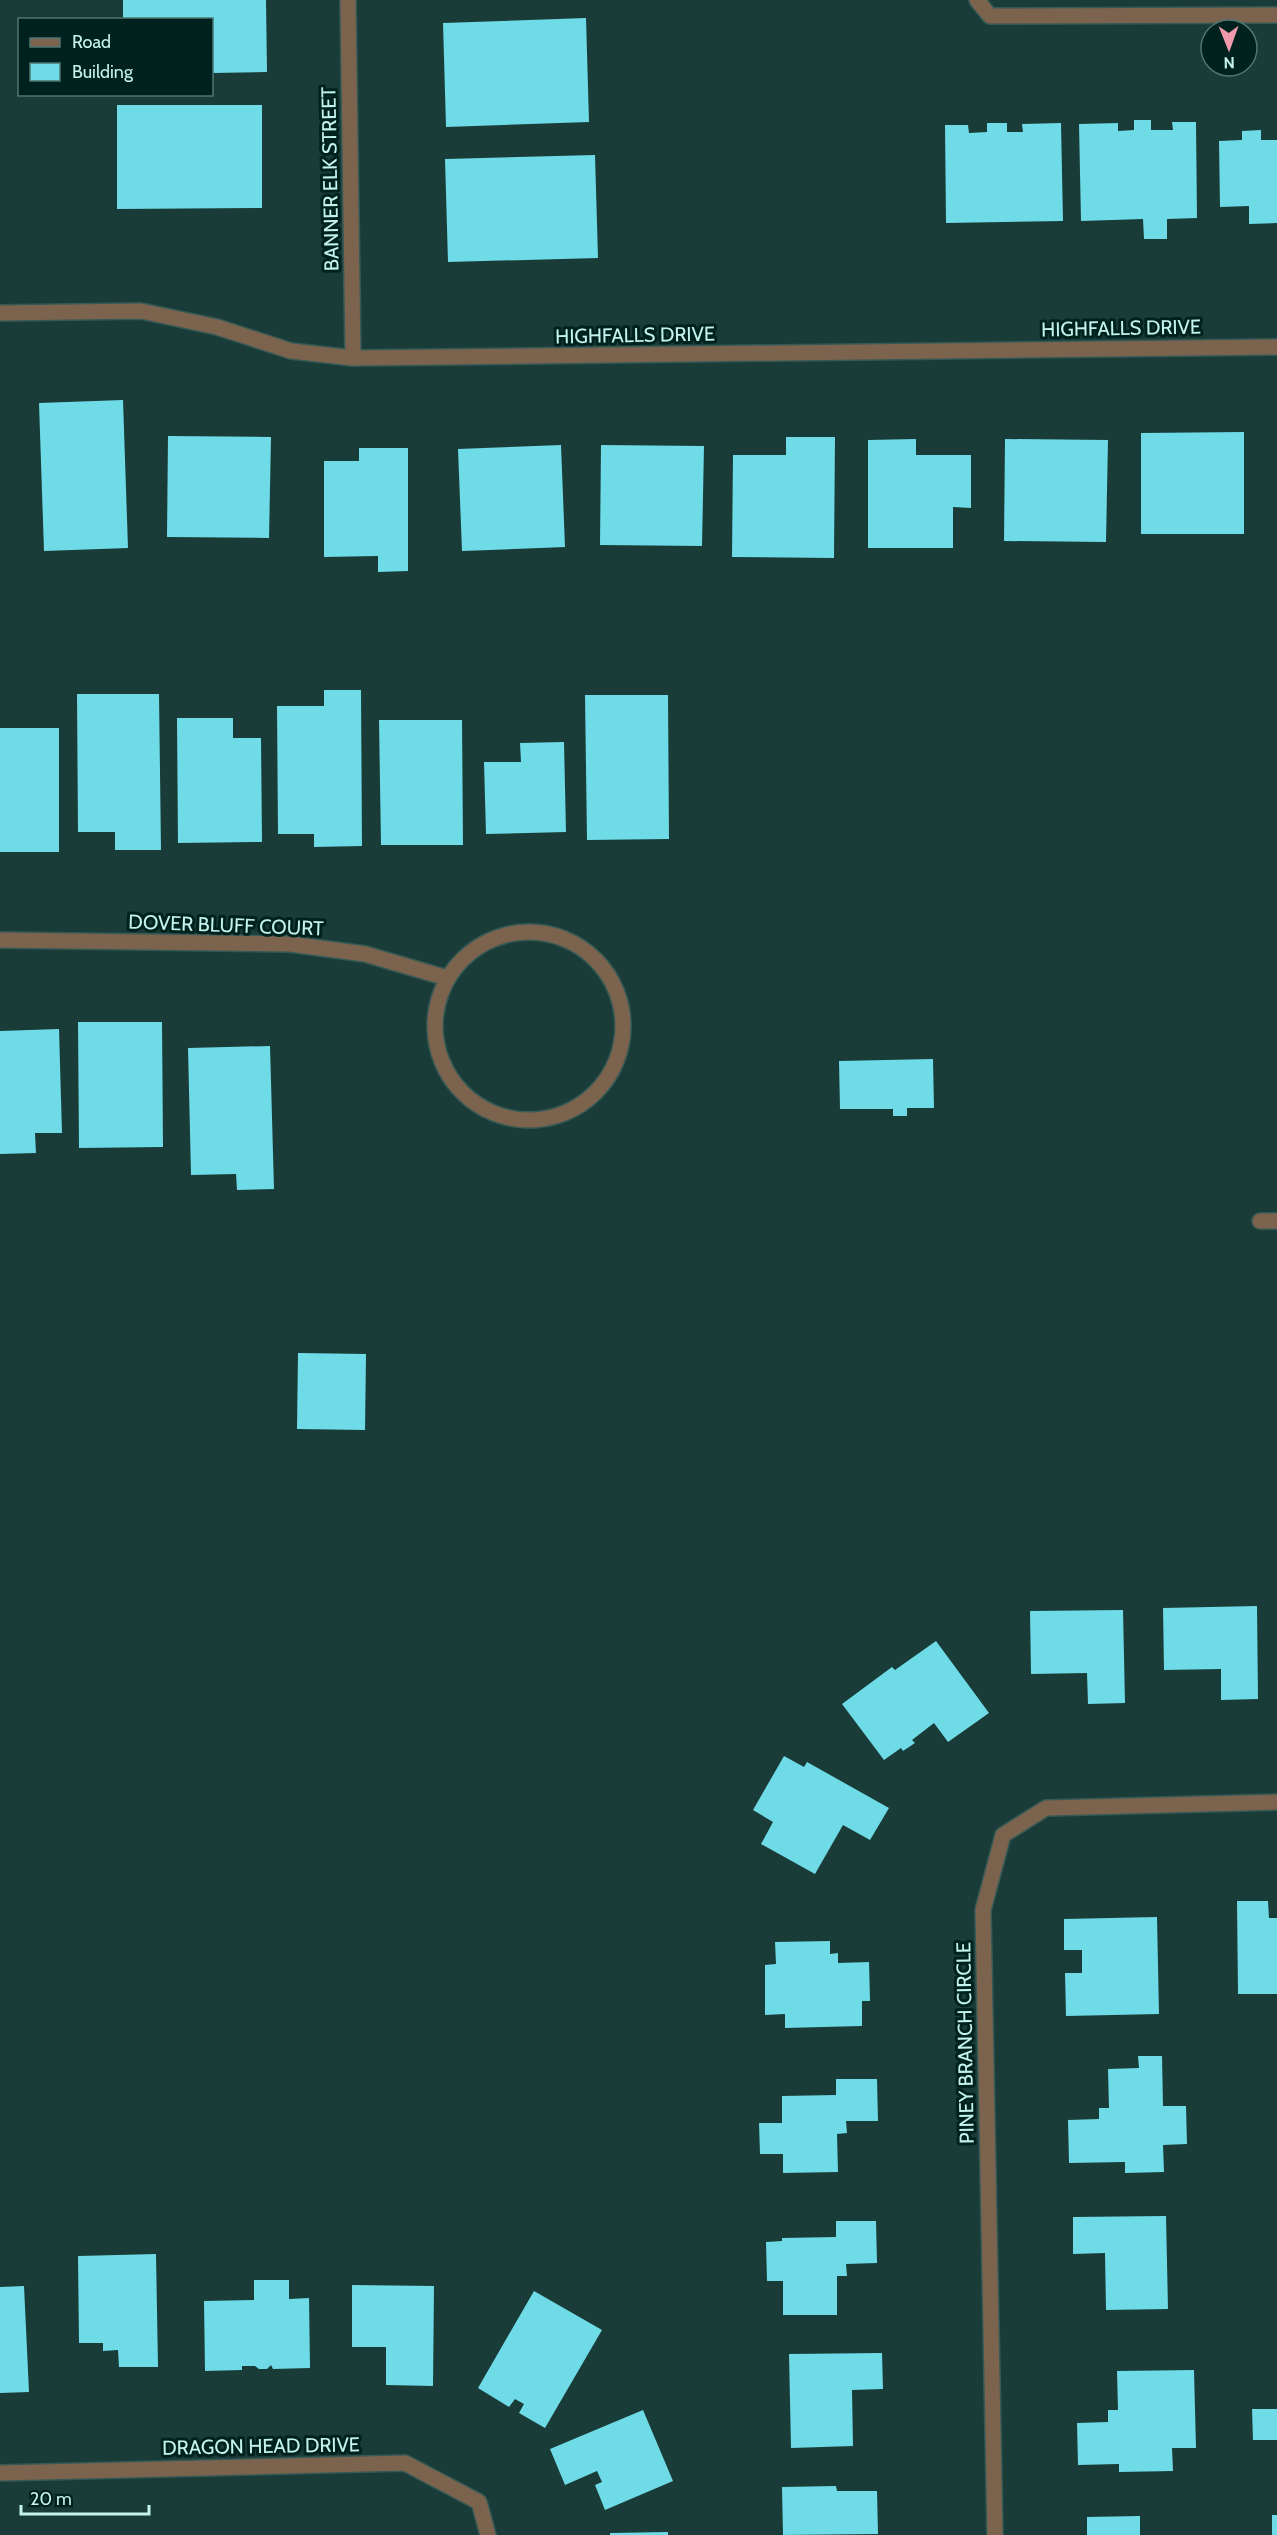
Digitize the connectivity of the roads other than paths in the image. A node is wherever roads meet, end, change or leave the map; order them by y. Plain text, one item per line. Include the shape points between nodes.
1 (348, 0) edge
2 (977, 0) edge
3 (1277, 15) edge
4 (0, 313) edge
5 (1277, 346) edge
6 (353, 358) junction
7 (0, 940) edge
8 (447, 978) junction
9 (1260, 1221) dead end
10 (1277, 1221) edge
11 (1277, 1802) edge
12 (0, 2473) edge
13 (488, 2535) edge
14 (995, 2535) edge

1 - 6 street, BANNER ELK STREET
2 - 3 street via 990,16
4 - 6 street, HIGHFALLS DRIVE via 141,311 217,327 291,351
5 - 6 street, HIGHFALLS DRIVE
7 - 8 street, DOVER BLUFF COURT via 290,944 365,954
8 - 8 street via 435,1008 435,1041 445,1071 465,1097 492,1114 524,1121 556,1117 585,1103 607,1081 621,1054 624,1023 619,994 604,967 581,946 553,934 522,932 502,936 466,955
9 - 10 street
11 - 14 street, PINEY BRANCH CIRCLE via 1046,1808 1003,1835 983,1910
12 - 13 street, DRAGON HEAD DRIVE via 405,2463 479,2502

